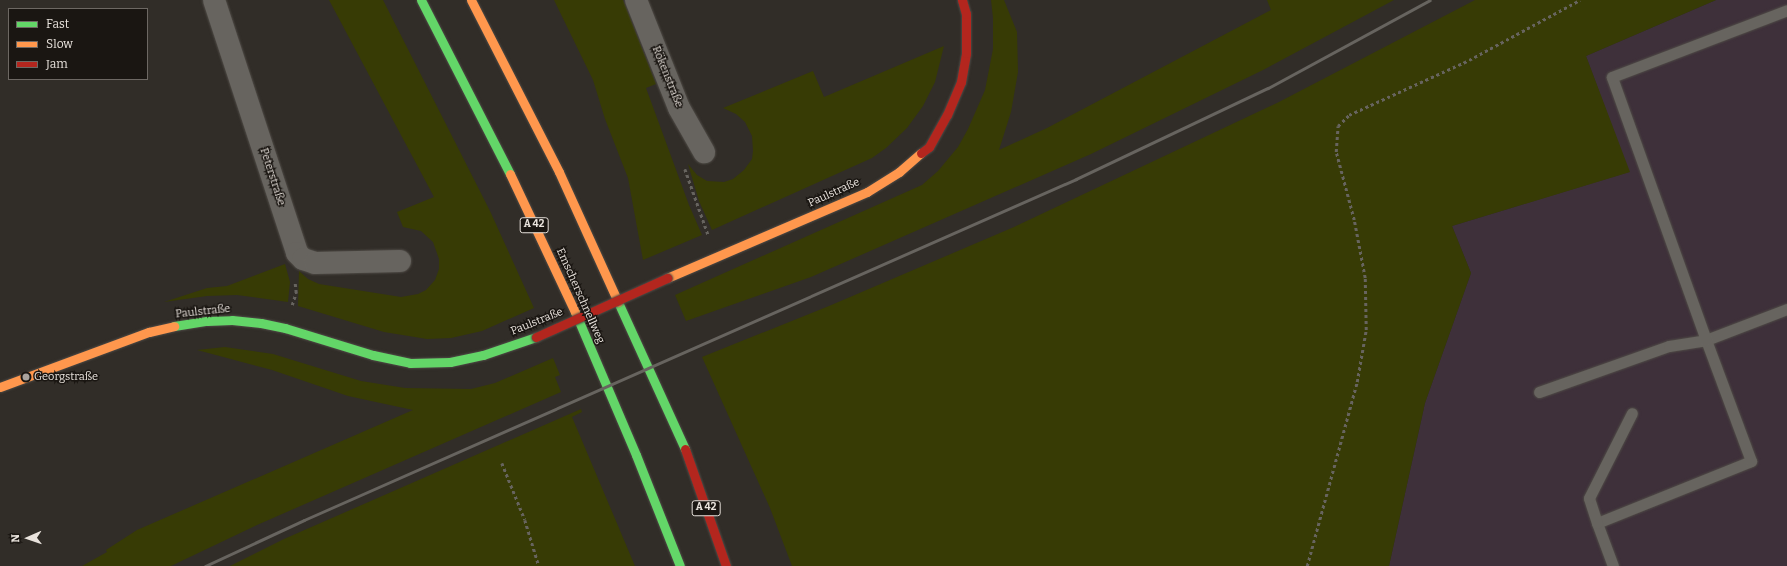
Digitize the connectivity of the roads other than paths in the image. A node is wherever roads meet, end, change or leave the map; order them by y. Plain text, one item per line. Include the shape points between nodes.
1 (214, 0) edge
2 (420, 0) edge
3 (471, 0) edge
4 (636, 0) edge
5 (962, 0) edge
6 (1787, 10) edge
7 (704, 152) dead end
8 (400, 261) dead end
9 (1787, 308) edge
10 (1706, 340) junction
11 (0, 387) edge
12 (1539, 392) dead end
13 (1632, 413) dead end
14 (1596, 523) junction
15 (680, 566) edge
16 (726, 566) edge
17 (1613, 566) edge

1 - 8 street, Peterstraße via 297,253 303,259 315,263
2 - 15 main road, Emscherschnellweg / A 42 via 488,128 561,280 636,455
3 - 16 main road, A 42 via 559,172 686,451
4 - 7 street, Rökenstraße via 678,108
5 - 11 main road, Paulstraße, bridge via 966,14 966,52 961,82 948,115 929,147 899,172 867,192 536,337 483,355 450,362 410,364 261,323 232,320 183,324 149,332
6 - 10 lane via 1612,77
9 - 10 lane
10 - 12 lane via 1669,346
10 - 14 lane via 1751,461
13 - 14 lane via 1589,498
14 - 17 lane

